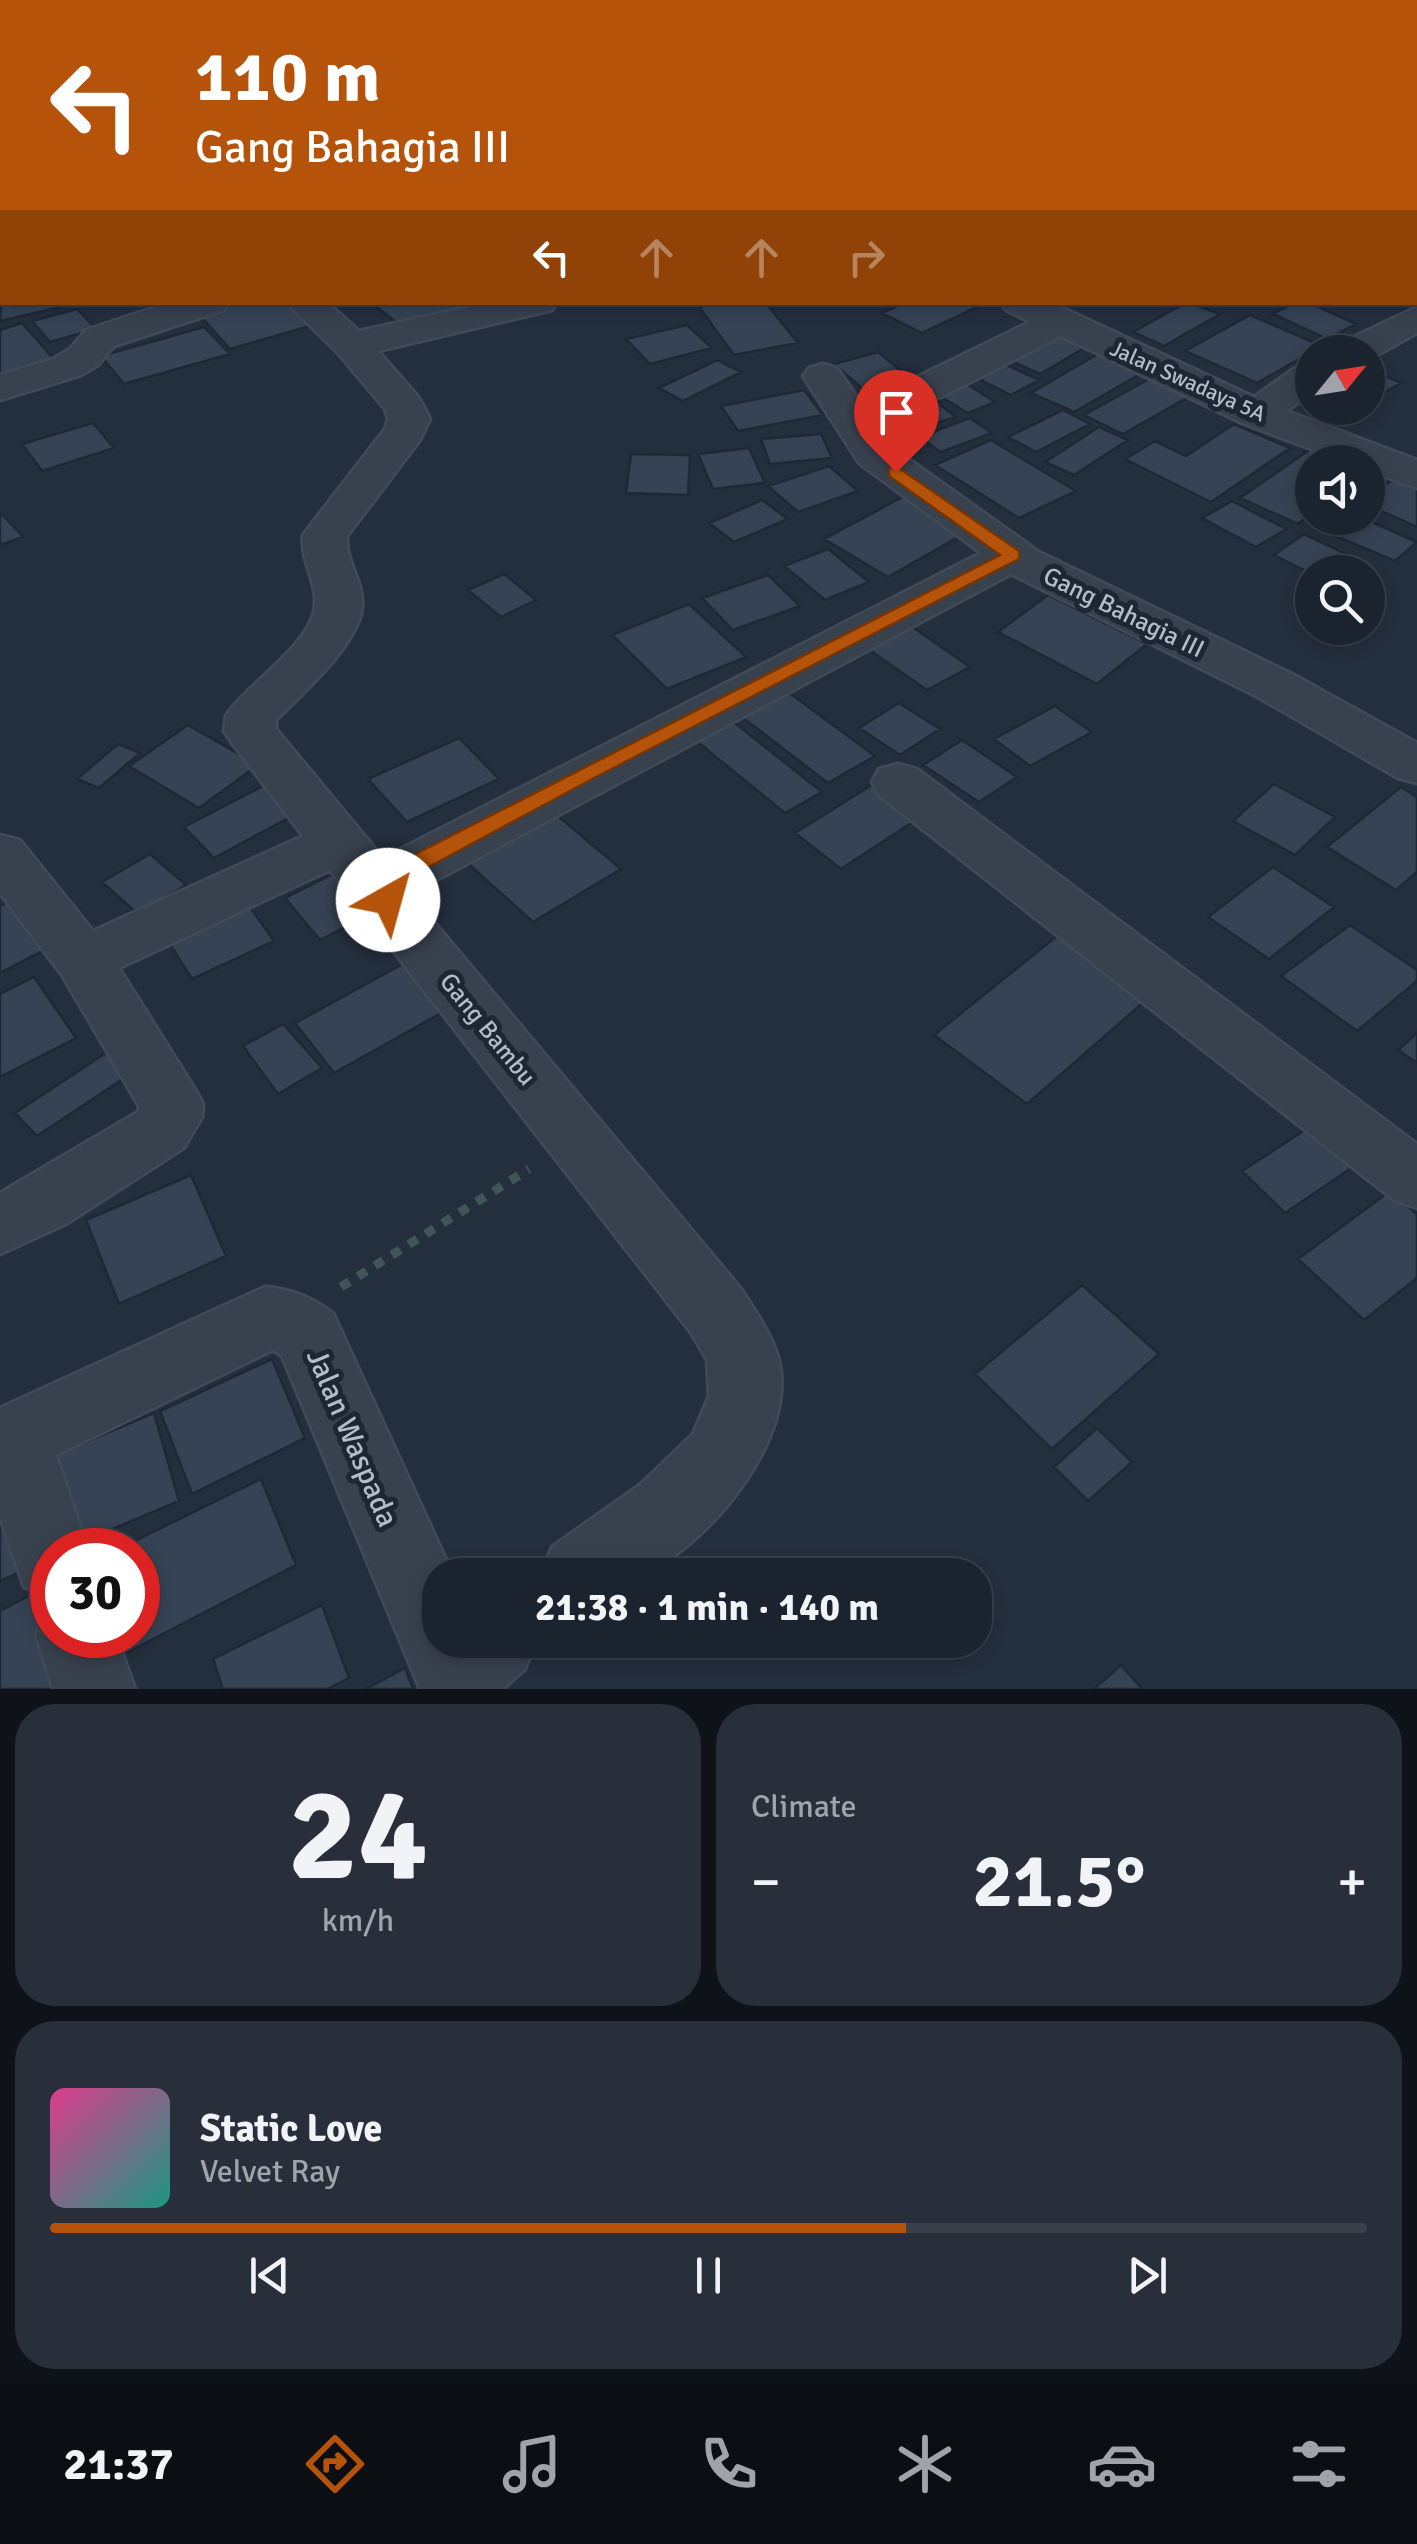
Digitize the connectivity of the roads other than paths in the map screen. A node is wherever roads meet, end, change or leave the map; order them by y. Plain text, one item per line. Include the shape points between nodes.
1 (201, 305) edge
2 (307, 305) edge
3 (527, 305) edge
4 (1025, 305) edge
5 (1417, 318) edge
6 (1058, 322) junction
7 (1385, 335) edge
8 (351, 344) junction
9 (823, 376) dead end
10 (1295, 386) edge
11 (0, 388) edge
12 (928, 388) dead end
13 (1257, 414) junction
14 (1417, 475) edge
15 (1013, 555) junction
16 (1417, 766) edge
17 (898, 782) dead end
18 (338, 844) junction
19 (0, 854) edge
20 (388, 900) junction
21 (82, 960) junction
22 (1417, 1181) edge
23 (0, 1225) edge
24 (7, 1442) edge
25 (40, 1528) edge
26 (602, 1558) edge
27 (84, 1658) edge
28 (471, 1667) edge
29 (94, 1689) edge

1 - 11 street via 100,338 68,367
2 - 8 street
3 - 8 street
4 - 6 street, Jalan Swadaya 5A
5 - 7 street
6 - 12 street
6 - 13 street, Jalan Swadaya 5A
8 - 18 street, Gang Bambu via 409,419 325,536 340,608 330,631 251,716 250,732
9 - 15 street, Gang Bahagia III via 874,454
10 - 13 street
13 - 14 street, Jalan Swadaya 5A
15 - 16 street, Gang Bahagia III via 1276,686
15 - 20 street via 406,869 388,883
17 - 22 street
18 - 20 street, Gang Bambu
18 - 21 street
19 - 21 street
20 - 26 street, Gang Bambu via 717,1312 743,1358 746,1412 730,1448 706,1477
21 - 23 street via 172,1104 170,1117 161,1130
24 - 25 street
24 - 28 street, Jalan Waspada via 264,1318 287,1320 308,1335
27 - 29 street

